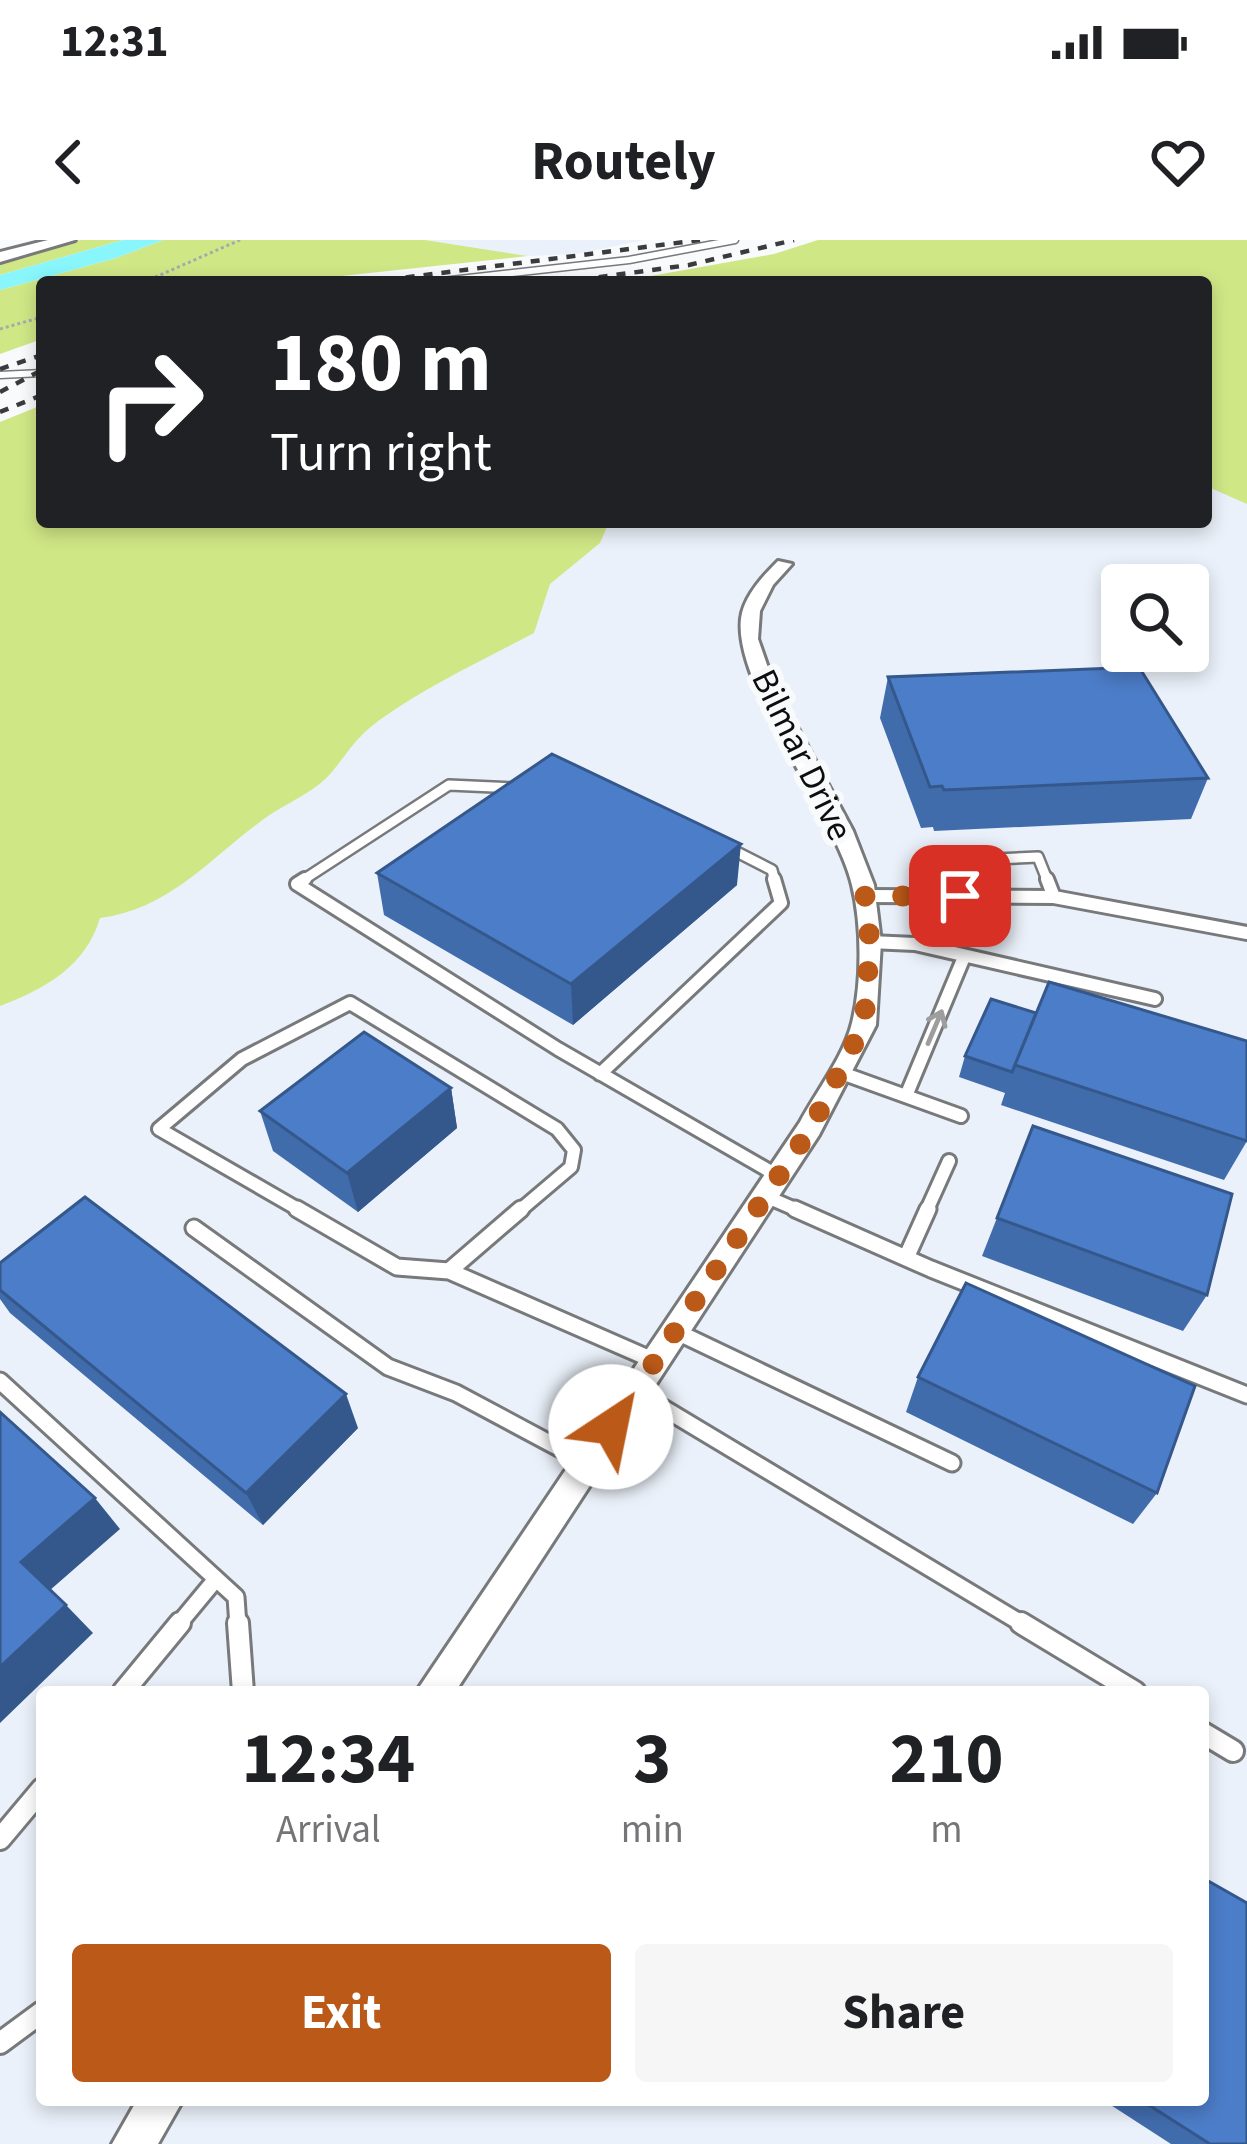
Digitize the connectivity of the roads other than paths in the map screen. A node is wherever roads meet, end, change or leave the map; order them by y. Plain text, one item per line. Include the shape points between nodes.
1 (40, 240) edge
2 (67, 240) edge
3 (735, 240) edge
4 (0, 254) edge
5 (484, 276) edge
6 (36, 374) edge
7 (0, 375) edge
8 (784, 564) dead end
9 (533, 787) edge
10 (704, 838) edge
11 (952, 861) dead end
12 (865, 896) junction
13 (1054, 896) junction
14 (1247, 933) edge
15 (870, 942) junction
16 (964, 957) junction
17 (1155, 999) dead end
18 (839, 1072) junction
19 (600, 1074) junction
20 (906, 1096) junction
21 (962, 1116) dead end
22 (949, 1162) dead end
23 (772, 1186) junction
24 (194, 1228) dead end
25 (906, 1258) junction
26 (449, 1271) junction
27 (675, 1331) junction
28 (655, 1361) junction
29 (0, 1381) edge
30 (634, 1391) junction
31 (1247, 1395) edge
32 (587, 1463) junction
33 (952, 1463) dead end
34 (216, 1579) junction
35 (127, 1686) edge
36 (243, 1686) edge
37 (438, 1686) edge
38 (1125, 1686) edge
39 (1209, 1736) edge
40 (1233, 1750) dead end
41 (36, 1796) edge
42 (0, 1840) edge
43 (36, 2016) edge
44 (0, 2043) edge
45 (158, 2106) edge
46 (133, 2144) edge

1 - 4 street
2 - 4 street
3 - 5 lane
6 - 7 lane
8 - 12 street, Bilmar Drive via 751,611 749,639 842,830
9 - 19 lane via 449,785 297,884
10 - 19 lane via 772,870 781,903
11 - 13 lane via 1038,857
12 - 13 lane
12 - 15 street, Bilmar Drive
13 - 14 lane
15 - 16 lane
15 - 18 street, Bilmar Drive via 864,1024
16 - 17 lane
20 -> 16 lane
18 - 20 lane
18 - 23 street, Bilmar Drive
19 - 23 lane
20 - 21 lane
22 - 25 lane
23 - 25 lane
23 - 27 street, Bilmar Drive
24 - 32 lane via 388,1366
25 - 31 lane
26 - 26 lane via 571,1167 574,1150 557,1129 350,1003 242,1058 160,1129 397,1267
26 - 28 lane
27 - 28 street, Bilmar Drive
27 - 33 lane
28 - 30 street, Bilmar Drive
29 - 34 lane
30 - 32 street, Bilmar Drive
30 - 38 lane
32 - 37 street, Bilmar Drive
34 - 35 lane
34 - 36 lane via 236,1597
39 - 40 lane
41 - 42 lane
43 - 44 lane
45 - 46 street

